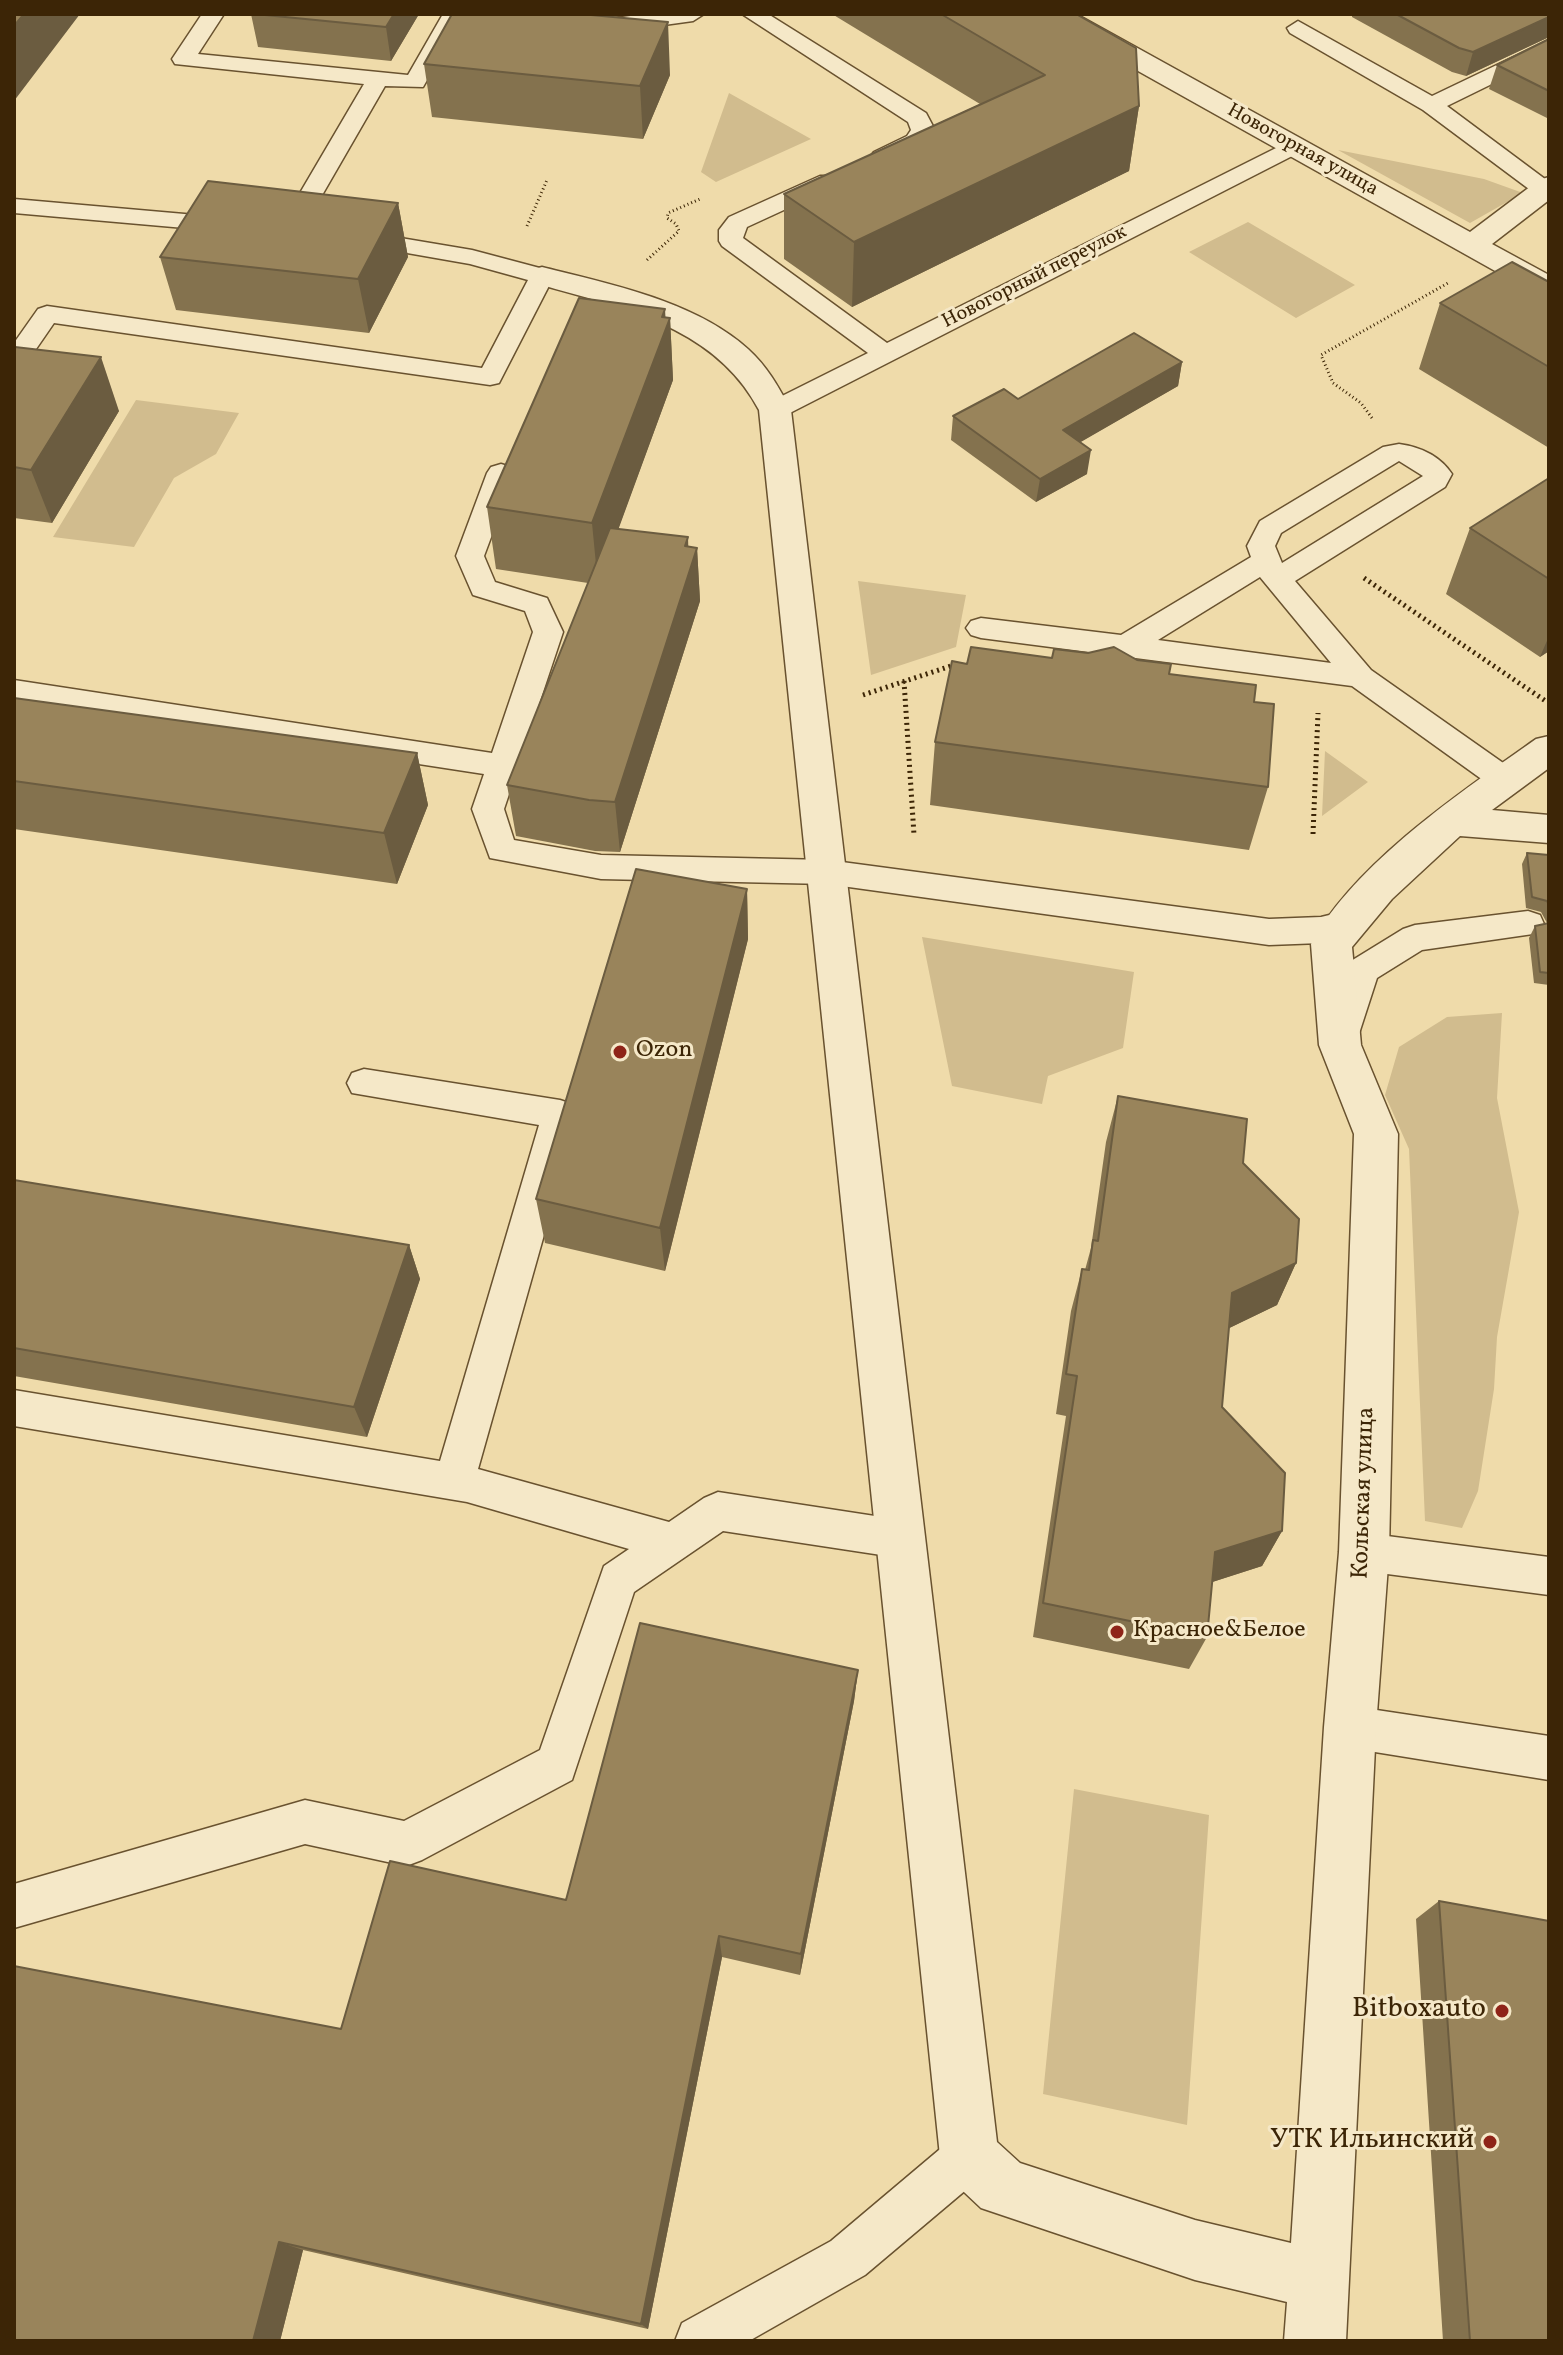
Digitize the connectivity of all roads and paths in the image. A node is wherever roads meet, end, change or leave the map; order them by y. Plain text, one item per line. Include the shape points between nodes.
1 (213, 14) edge
2 (454, 14) edge
3 (693, 14) edge
4 (753, 14) edge
5 (1056, 14) edge
6 (1319, 19) dead end
7 (582, 29) edge
8 (463, 46) edge
9 (1549, 47) edge
10 (434, 50) junction
11 (378, 79) junction
12 (1431, 105) junction
13 (1294, 146) junction
14 (547, 180) dead end
15 (1547, 190) edge
16 (700, 199) dead end
17 (14, 206) edge
18 (527, 226) dead end
19 (292, 227) junction
20 (1472, 245) junction
21 (542, 276) junction
22 (1453, 280) dead end
23 (1549, 288) edge
24 (613, 298) junction
25 (885, 353) junction
26 (14, 362) edge
27 (1333, 383) dead end
28 (775, 410) junction
29 (501, 473) edge
30 (1323, 550) junction
31 (1270, 570) junction
32 (981, 628) joint
33 (1126, 646) junction
34 (1319, 672) junction
35 (1360, 677) junction
36 (904, 681) junction
37 (14, 691) edge
38 (863, 695) dead end
39 (1549, 704) edge
40 (1549, 749) edge
41 (503, 766) junction
42 (1505, 780) junction
43 (1449, 821) junction
44 (1549, 829) edge
45 (1313, 834) dead end
46 (914, 835) dead end
47 (827, 872) junction
48 (1346, 924) junction
49 (1528, 924) dead end
50 (1340, 1045) junction
51 (364, 1083) dead end
52 (14, 1408) edge
53 (454, 1482) junction
54 (901, 1539) junction
55 (673, 1542) junction
56 (1364, 1552) junction
57 (1549, 1576) edge
58 (1350, 1727) junction
59 (1549, 1758) edge
60 (14, 1906) edge
61 (969, 2156) junction
62 (1320, 2280) junction
63 (700, 2341) edge
64 (1315, 2341) edge

1 - 11 lane via 183,59
2 - 10 lane
3 - 7 lane
4 - 25 lane via 918,118 923,130 916,141 738,222 731,230 731,241
5 - 13 street, Новогорная улица
6 - 12 lane via 1298,28
8 - 10 lane
9 - 12 lane
10 - 11 lane via 415,82
11 - 19 lane
12 - 15 lane
13 - 20 street, Новогорная улица
13 - 25 lane, Новогорный переулок
14 - 18 path
15 - 20 street
16 - 24 path via 668,213 679,228 677,234
17 - 19 lane via 190,224
19 - 21 lane via 472,257
20 - 23 street, Новогорная улица
21 - 24 street
21 - 26 lane via 490,377 36,312
22 - 27 path via 1321,355
24 - 28 street via 669,315 725,346 758,376
25 - 28 lane, Новогорный переулок
28 - 47 street
29 - 41 lane via 470,556 483,588 537,605 548,632
30 - 31 lane
30 - 31 lane via 1435,481 1438,474 1408,453 1393,453 1270,527 1261,546
30 - 39 path
31 - 33 lane
31 - 35 lane
32 - 33 lane
32 - 36 path via 961,661
33 - 34 lane
34 - 35 lane
34 - 45 path
35 - 42 lane
36 - 38 path
36 - 46 path
37 - 41 lane
40 - 42 street, Кольская улица
41 - 47 lane via 488,809 501,850 601,867
42 - 43 street, Кольская улица
43 - 44 street
43 - 48 street, Кольская улица
47 - 48 lane via 1269,932
47 - 54 street
48 - 50 street, Кольская улица via 1331,944
49 - 50 lane via 1415,938 1363,970
50 - 56 street, Кольская улица via 1376,1134
51 - 53 lane via 560,1114
52 - 53 lane
53 - 55 lane
54 - 55 lane via 718,1511
54 - 61 street
55 - 60 lane via 618,1580 557,1765 406,1844 305,1822
56 - 57 lane
56 - 58 street, Кольская улица
58 - 59 lane
58 - 62 street, Кольская улица
61 - 62 street via 1002,2187 1195,2250
61 - 63 lane via 848,2258
62 - 64 street, Кольская улица

